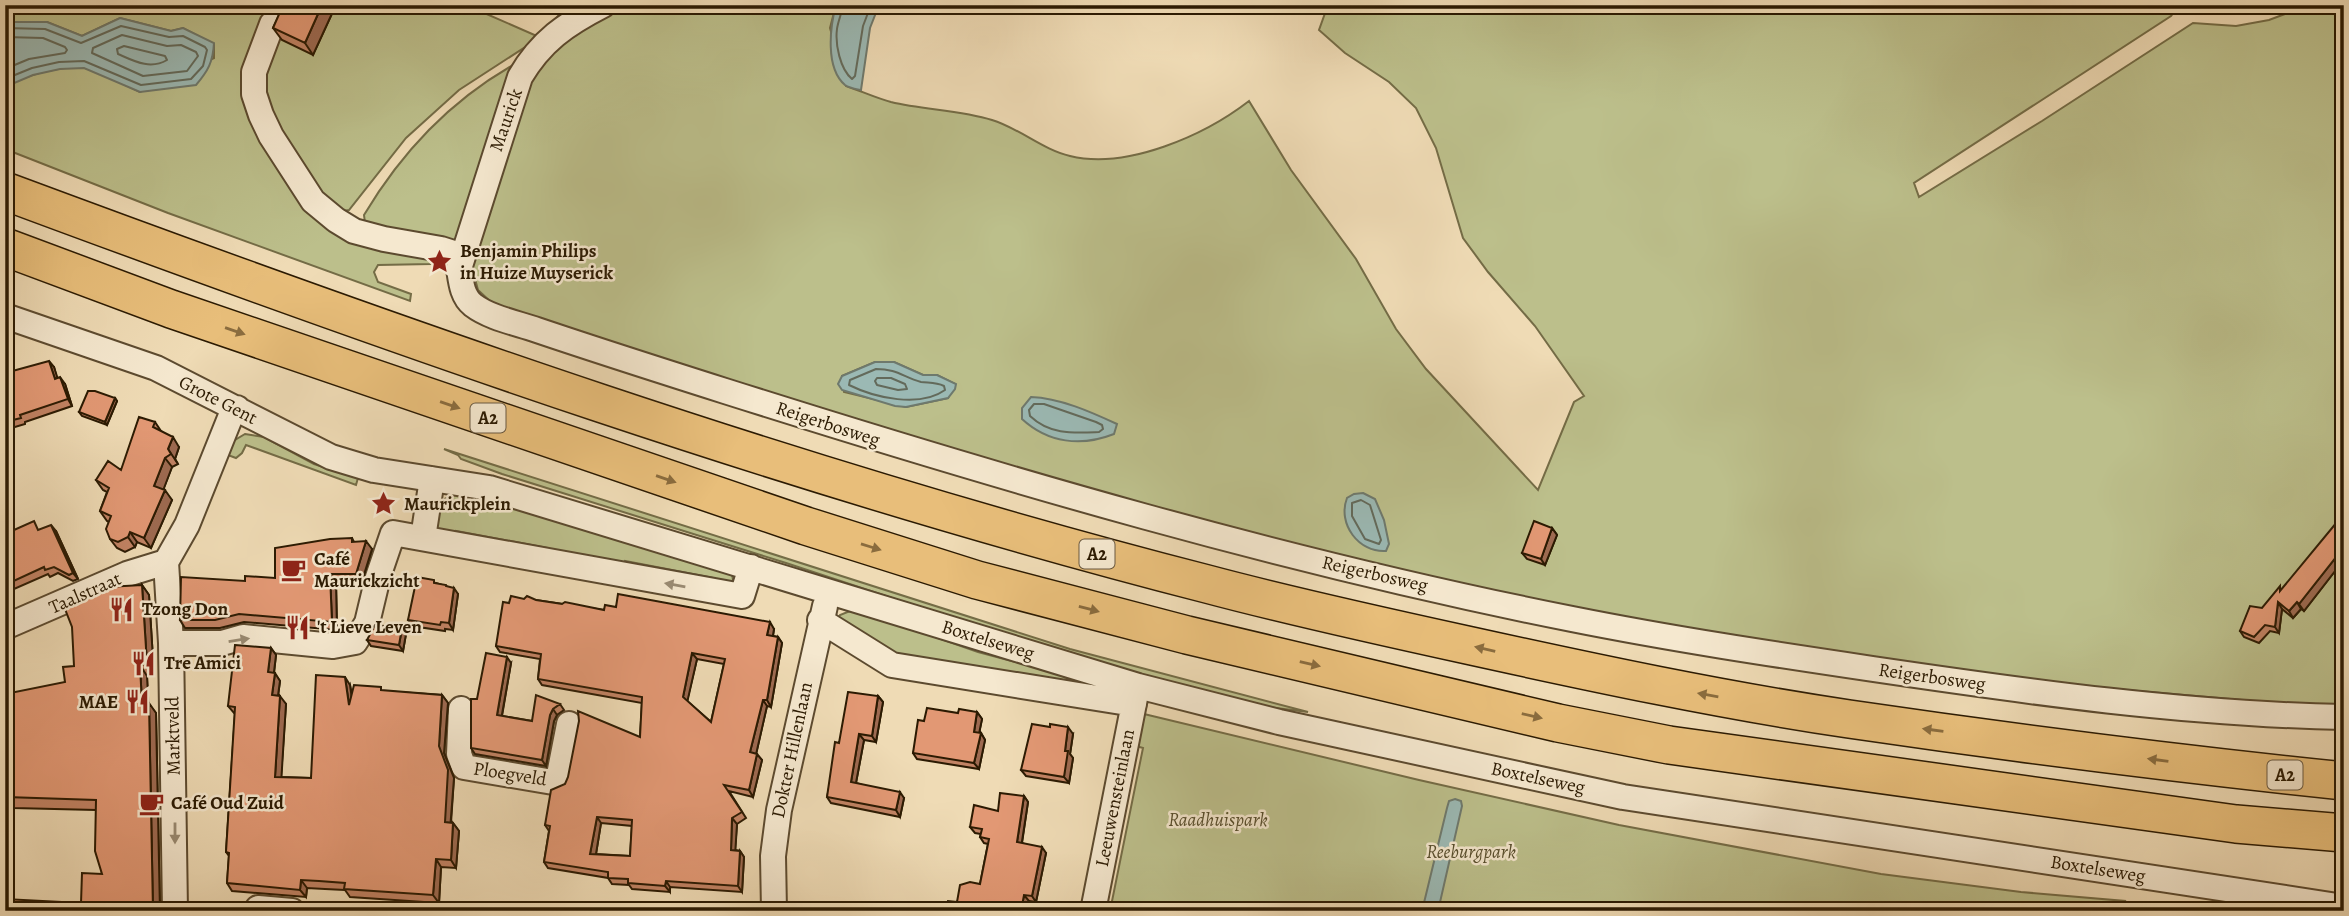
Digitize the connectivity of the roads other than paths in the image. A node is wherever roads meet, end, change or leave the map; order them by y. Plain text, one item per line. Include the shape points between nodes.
1 (603, 5) edge
2 (272, 24) edge
3 (5, 191) edge
4 (5, 247) edge
5 (5, 261) edge
6 (461, 263) junction
7 (171, 309) junction
8 (5, 316) edge
9 (237, 408) junction
10 (432, 479) junction
11 (423, 538) junction
12 (166, 562) junction
13 (751, 567) junction
14 (829, 592) junction
15 (820, 620) junction
16 (5, 627) edge
17 (172, 643) junction
18 (1136, 695) junction
19 (461, 709) dead end
20 (2344, 717) edge
21 (569, 724) dead end
22 (2344, 760) edge
23 (2226, 769) junction
24 (2344, 781) edge
25 (2236, 824) junction
26 (2344, 833) edge
27 (2344, 850) edge
28 (2344, 907) edge
29 (258, 908) dead end
30 (175, 911) edge
31 (292, 911) edge
32 (774, 911) edge
33 (1093, 911) edge

1 - 6 street, Maurick via 549,39 520,77
2 - 6 street via 254,72 254,94 271,136 313,201 355,232 441,248
23 -> 3 highway, A2 via 1846,718 1679,689 1208,584 827,476 573,395
4 - 7 highway, A2
5 - 7 highway, A2
6 - 20 street, Reigerbosweg via 463,292 489,313 914,450 1346,568 1573,619 1989,686 2184,707
7 -> 25 highway, A2 via 806,526 977,580 1187,635 1669,745
8 - 9 street, Grote Gent via 156,369
9 - 10 street, Grote Gent via 331,457 374,470
9 - 12 street via 187,525
10 - 11 street
10 - 13 street, Boxtelseweg via 489,488
13 -> 11 street via 742,596
17 -> 11 street via 222,643 243,637 333,646 355,642 367,623 393,534
12 - 16 street, Taalstraat
12 - 17 street, Marktveld
13 - 14 street, Boxtelseweg
14 - 15 street, Dokter Hillenlaan
14 - 18 street, Boxtelseweg
15 - 18 street, Boxtelseweg via 892,665
15 - 32 street, Dokter Hillenlaan via 779,810 773,856
17 -> 30 street, Marktveld
18 - 28 street, Boxtelseweg via 1623,797
18 - 33 street, Leeuwensteinlaan
19 - 21 street, Ploegveld via 459,754 464,767 553,782 558,780
22 - 23 highway, A2
23 - 24 highway, A2
25 - 26 highway, A2
25 - 27 highway, A2
29 - 31 street

